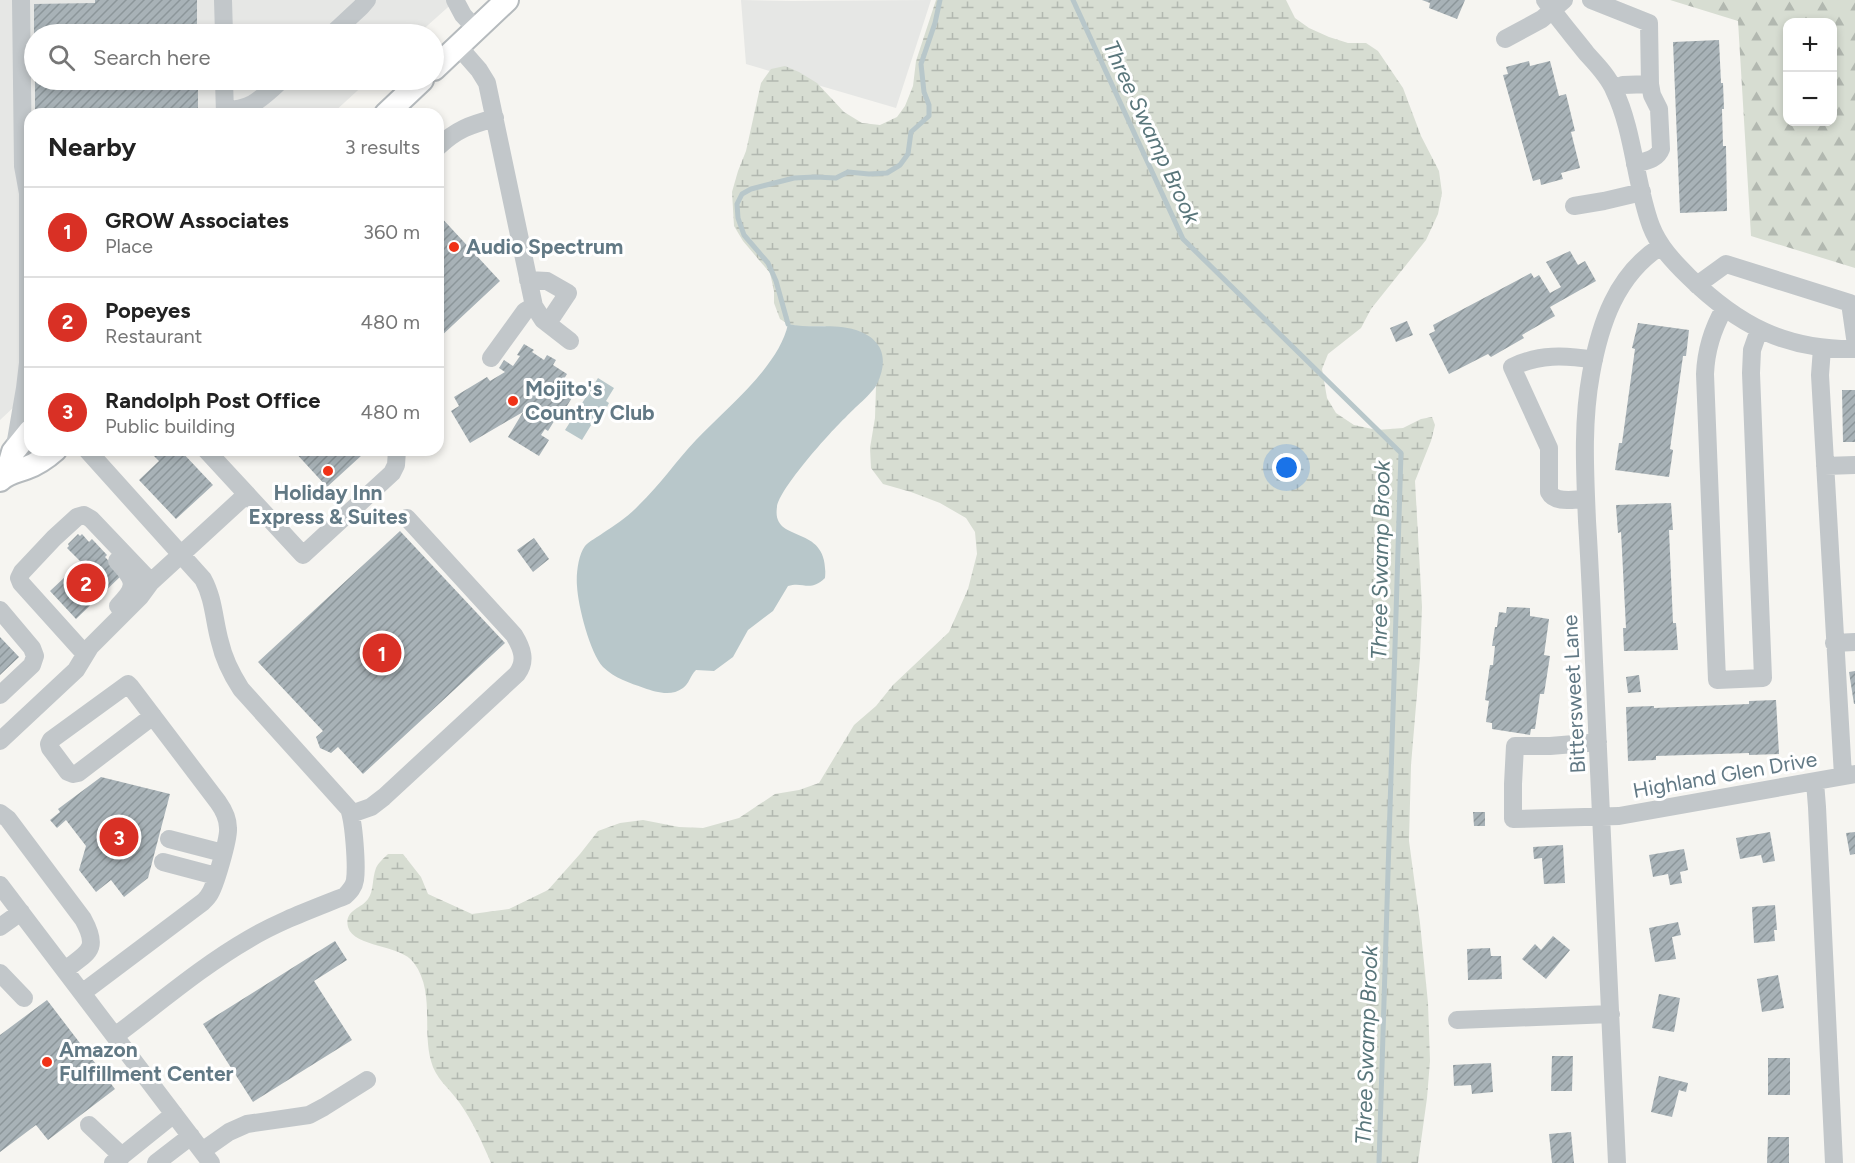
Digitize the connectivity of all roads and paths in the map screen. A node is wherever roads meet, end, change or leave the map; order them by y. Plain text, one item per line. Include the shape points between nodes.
1 (21, 0) edge
2 (224, 0) edge
3 (367, 0) edge
4 (455, 0) edge
5 (507, 0) edge
6 (1591, 0) edge
7 (1554, 4) edge
8 (224, 24) edge
9 (343, 24) edge
10 (476, 29) junction
11 (1505, 39) dead end
12 (458, 46) junction
13 (444, 59) edge
14 (1650, 84) junction
15 (1614, 89) junction
16 (224, 90) edge
17 (270, 90) edge
18 (411, 90) edge
19 (225, 108) edge
20 (245, 108) edge
21 (392, 108) edge
22 (495, 118) junction
23 (444, 142) edge
24 (1635, 164) junction
25 (24, 170) edge
26 (1642, 192) junction
27 (1574, 206) dead end
28 (1661, 246) junction
29 (528, 280) junction
30 (1697, 285) junction
31 (534, 306) junction
32 (1724, 309) junction
33 (548, 324) junction
34 (1759, 330) junction
35 (1855, 338) edge
36 (570, 341) dead end
37 (1821, 348) junction
38 (1855, 349) edge
39 (491, 358) dead end
40 (1594, 360) junction
41 (24, 391) edge
42 (24, 439) edge
43 (48, 456) edge
44 (92, 456) edge
45 (212, 456) edge
46 (397, 456) edge
47 (1855, 465) edge
48 (4, 466) edge
49 (1825, 466) junction
50 (248, 494) junction
51 (1586, 499) junction
52 (77, 517) junction
53 (407, 518) dead end
54 (182, 554) junction
55 (151, 582) junction
56 (0, 610) edge
57 (1855, 642) edge
58 (1834, 643) junction
59 (81, 645) junction
60 (0, 695) edge
61 (153, 716) junction
62 (0, 741) edge
63 (1598, 742) junction
64 (1849, 775) edge
65 (1815, 782) junction
66 (0, 813) edge
67 (351, 814) junction
68 (1602, 818) junction
69 (169, 839) dead end
70 (223, 853) junction
71 (163, 862) dead end
72 (216, 876) junction
73 (0, 885) edge
74 (21, 912) junction
75 (0, 927) edge
76 (65, 970) junction
77 (0, 973) edge
78 (82, 993) junction
79 (24, 998) dead end
80 (1611, 1014) junction
81 (1458, 1020) dead end
82 (115, 1036) junction
83 (367, 1080) dead end
84 (174, 1114) junction
85 (89, 1125) dead end
86 (202, 1150) edge
87 (117, 1160) edge
88 (156, 1163) edge
89 (1617, 1163) edge
90 (1834, 1163) edge

1 - 25 street
2 - 8 street
3 - 9 street
4 - 10 street
5 - 10 main road
6 - 14 street via 1649,23
7 - 11 street via 1536,23
7 - 15 street
10 - 12 main road
12 - 13 main road
12 - 22 street via 485,79
14 - 15 street
14 - 24 street via 1659,109 1661,149 1653,158
15 - 24 street
16 - 19 street
17 - 20 street
18 - 21 main road
22 - 23 street via 462,128
22 - 29 street
24 - 26 street
26 - 27 street
26 - 28 street
28 - 30 street
28 - 40 street, Bittersweet Lane via 1636,265 1618,289 1602,326
29 - 31 street
29 - 33 street via 547,281 568,292
30 - 32 street
30 - 35 street via 1726,264 1850,303
31 - 33 street
31 - 39 street via 525,310
32 - 34 street
32 - 34 street via 1709,341 1706,374 1717,680 1763,678 1751,373 1752,350
33 - 36 street
34 - 37 street
37 - 38 street
37 - 49 street
40 - 51 street, Bittersweet Lane via 1585,430
40 - 51 street via 1549,356 1512,367 1549,448 1550,496 1557,500
41 - 48 street
42 - 48 main road
43 - 48 main road via 18,471
44 - 54 street
45 - 50 street
46 - 50 street via 392,473 303,555
47 - 49 street
49 - 58 street
50 - 54 street
51 - 63 street, Bittersweet Lane
52 - 55 street via 91,519
52 - 59 street via 127,571 132,583 129,595 91,633 84,634
52 - 59 street via 19,578
53 - 67 street via 514,634 521,648 522,666 384,797
54 - 55 street
54 - 67 street via 208,587 226,662 241,689
55 - 59 street via 90,647
56 - 60 street via 35,652 35,660
57 - 58 street
58 - 64 street
59 - 62 street via 76,670
61 - 61 street via 130,686 124,685 51,740 50,748 68,772 78,773
61 - 70 street via 221,806 228,827
63 - 68 street, Bittersweet Lane
63 - 68 street, Highland Glen Drive via 1515,746 1513,819
64 - 65 street, Highland Glen Drive
65 - 68 street, Highland Glen Drive
65 - 90 street
66 - 76 street via 88,927 91,948
67 - 82 street via 355,879 350,892 248,939
68 - 80 street, Bittersweet Lane
69 - 70 street
70 - 72 street
71 - 72 street
72 - 78 street via 203,902
73 - 74 street
74 - 75 street
74 - 76 street
76 - 78 street
77 - 79 street
78 - 82 street
80 - 81 street
80 - 89 street, Bittersweet Lane
82 - 84 street
83 - 86 street via 309,1115 247,1124
84 - 86 street
84 - 87 street
85 - 87 street
86 - 88 street

